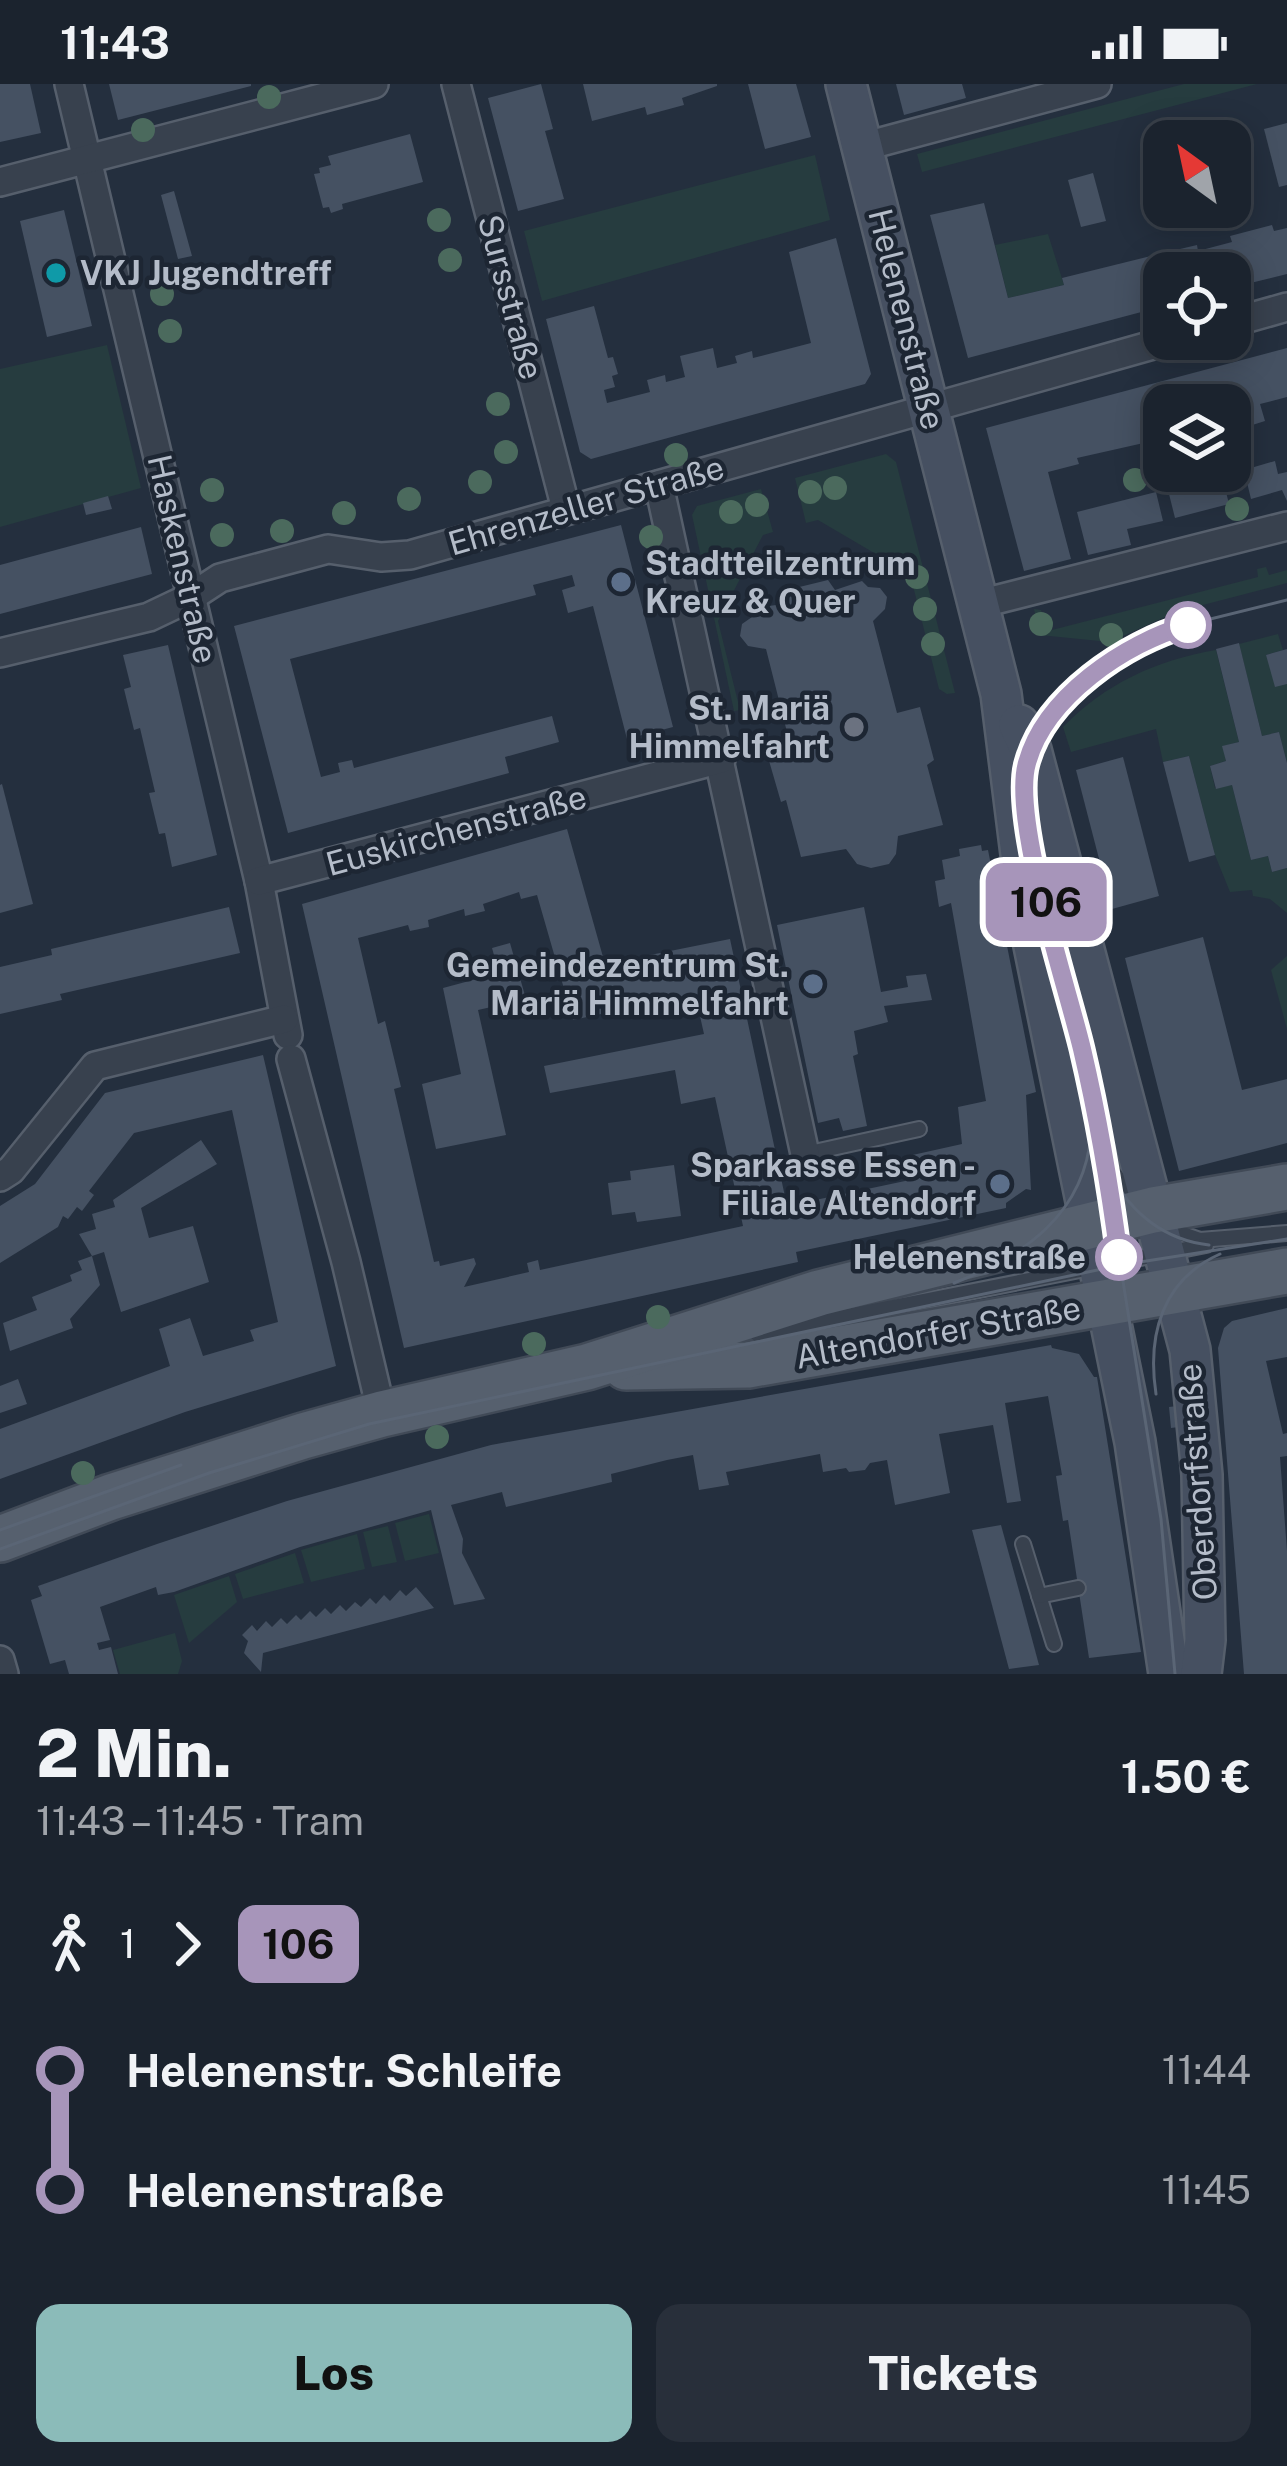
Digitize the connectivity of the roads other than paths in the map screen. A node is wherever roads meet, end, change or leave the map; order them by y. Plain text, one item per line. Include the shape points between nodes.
1 (69, 84) edge
2 (374, 84) edge
3 (456, 84) edge
4 (846, 84) edge
5 (1097, 84) edge
6 (862, 147) junction
7 (87, 160) junction
8 (0, 182) edge
9 (1287, 307) edge
10 (1251, 317) edge
11 (1143, 348) edge
12 (930, 408) junction
13 (659, 485) junction
14 (566, 509) junction
15 (1287, 526) edge
16 (191, 597) junction
17 (979, 604) junction
18 (0, 653) edge
19 (1001, 694) junction
20 (721, 759) junction
21 (1035, 831) dead end
22 (260, 881) junction
23 (1062, 939) dead end
24 (288, 1038) junction
25 (919, 1129) dead end
26 (805, 1154) joint
27 (1110, 1166) junction
28 (0, 1177) edge
29 (1287, 1187) edge
30 (1287, 1233) edge
31 (1238, 1239) junction
32 (1129, 1241) junction
33 (1287, 1271) edge
34 (745, 1337) dead end
35 (723, 1341) dead end
36 (587, 1367) junction
37 (382, 1414) junction
38 (0, 1539) edge
39 (1023, 1544) dead end
40 (1078, 1588) dead end
41 (1039, 1596) junction
42 (1054, 1644) dead end
43 (0, 1660) edge
44 (4, 1674) edge
45 (1169, 1674) edge
46 (1201, 1674) edge

1 - 7 street, Haskenstraße
2 - 7 street
3 - 14 street, Sursstraße
4 - 6 main road, Helenenstraße
5 - 6 street
6 - 12 main road, Helenenstraße
7 - 8 street
7 - 16 street, Haskenstraße
9 - 10 street
11 - 12 street, Ehrenzeller Straße
12 - 13 street, Ehrenzeller Straße
12 - 17 main road, Helenenstraße
13 - 14 street, Ehrenzeller Straße
13 - 20 street
14 - 16 street, Ehrenzeller Straße via 410,555 328,549 220,578
15 - 17 street
16 - 18 street, Ehrenzeller Straße via 149,616
16 - 22 street, Haskenstraße
17 - 19 main road, Helenenstraße
19 - 21 lane
19 - 32 main road, Helenenstraße via 1030,926
19 - 32 main road, Helenenstraße via 1031,751 1138,1166
20 - 22 street, Euskirchenstraße
20 - 26 street
22 - 24 street, Haskenstraße
23 - 27 lane
24 - 28 street via 95,1066
24 - 37 street, Haskenstraße
25 - 26 lane
27 - 32 lane
27 - 32 lane via 1128,1198
29 - 32 main road, Altendorfer Straße
30 - 31 lane
31 - 32 lane
31 - 32 lane via 1180,1232
32 - 33 main road, Altendorfer Straße
32 - 34 lane
32 - 36 main road, Altendorfer Straße via 818,1293
32 - 36 main road, Altendorfer Straße via 748,1365
32 - 45 main road, Oberdorfstraße via 1146,1578
32 - 46 main road, Oberdorfstraße via 1190,1350 1214,1541
35 - 36 lane
36 - 37 main road, Altendorfer Straße
37 - 38 main road, Altendorfer Straße
39 - 41 lane
40 - 41 lane
41 - 42 lane
43 - 44 street

